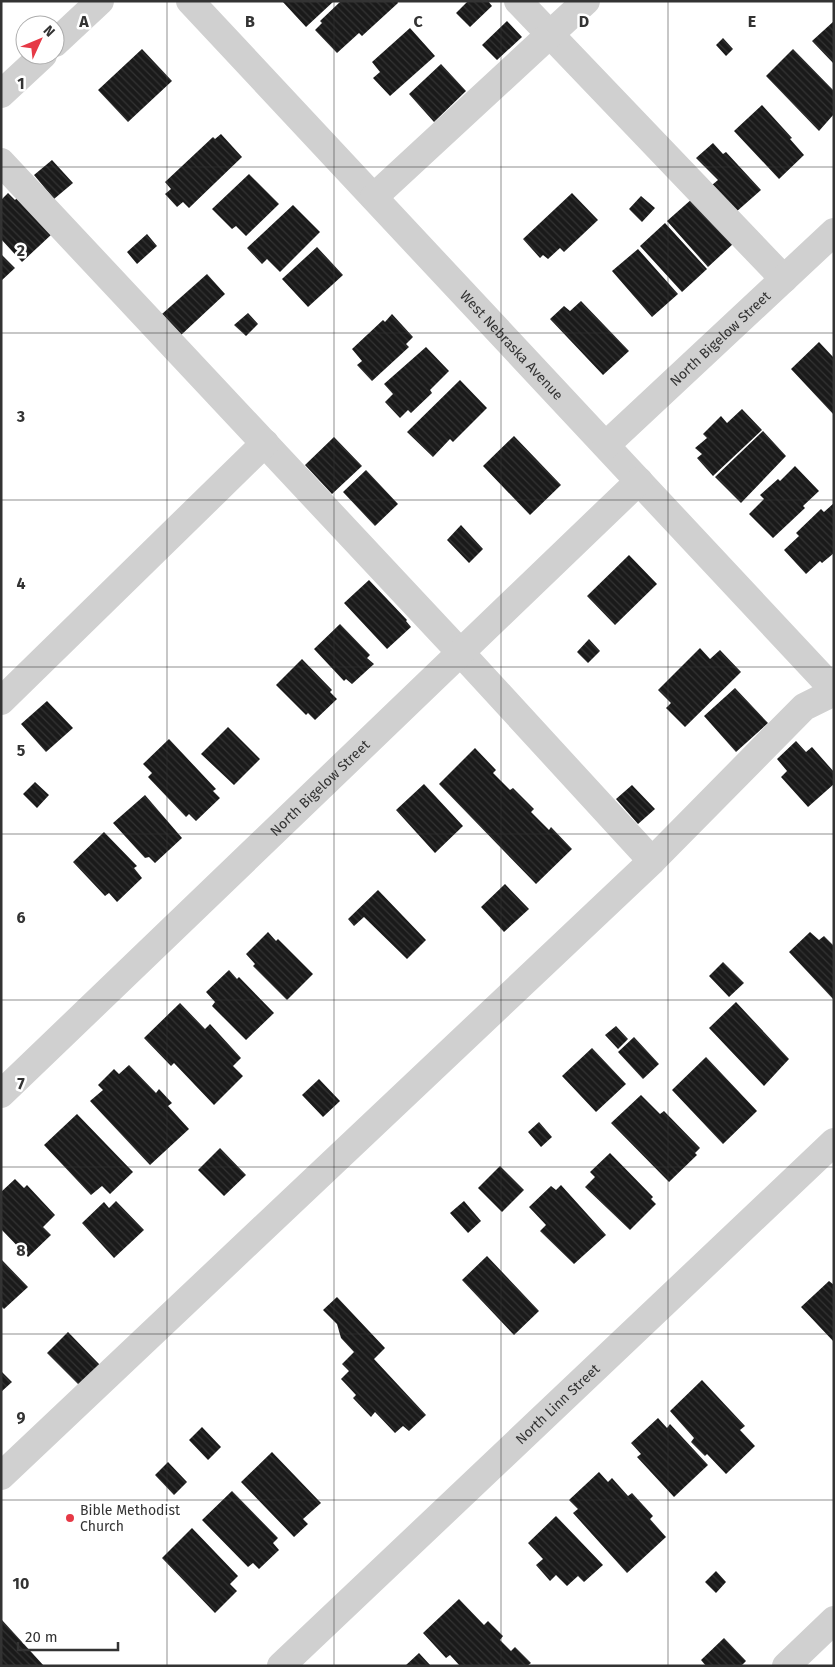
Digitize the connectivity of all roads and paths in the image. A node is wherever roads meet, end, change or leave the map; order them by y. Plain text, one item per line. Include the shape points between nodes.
1 (100, 1) edge
2 (190, 1) edge
3 (518, 1) edge
4 (586, 1) edge
5 (65, 34) edge
6 (549, 35) junction
7 (32, 65) edge
8 (1, 94) edge
9 (1, 162) edge
10 (374, 198) junction
11 (834, 232) edge
12 (784, 279) junction
13 (265, 443) junction
14 (606, 445) junction
15 (639, 481) junction
16 (460, 652) junction
17 (834, 691) edge
18 (1, 700) edge
19 (652, 861) junction
20 (1, 1094) edge
21 (834, 1142) edge
22 (1, 1476) edge
23 (834, 1620) edge
24 (281, 1666) edge
25 (786, 1666) edge

1 - 5 street
2 - 10 street, West Nebraska Avenue
3 - 6 street
4 - 6 street
6 - 10 street
6 - 12 street
7 - 8 street
9 - 13 street
10 - 14 street, West Nebraska Avenue
11 - 12 street, North Bigelow Street
12 - 14 street, North Bigelow Street
13 - 16 street
13 - 18 street
14 - 15 street, West Nebraska Avenue
15 - 16 street, North Bigelow Street
15 - 17 street, West Nebraska Avenue
16 - 19 street
16 - 20 street, North Bigelow Street
17 - 19 street via 804,707
19 - 22 street
21 - 24 street, North Linn Street
23 - 25 street

